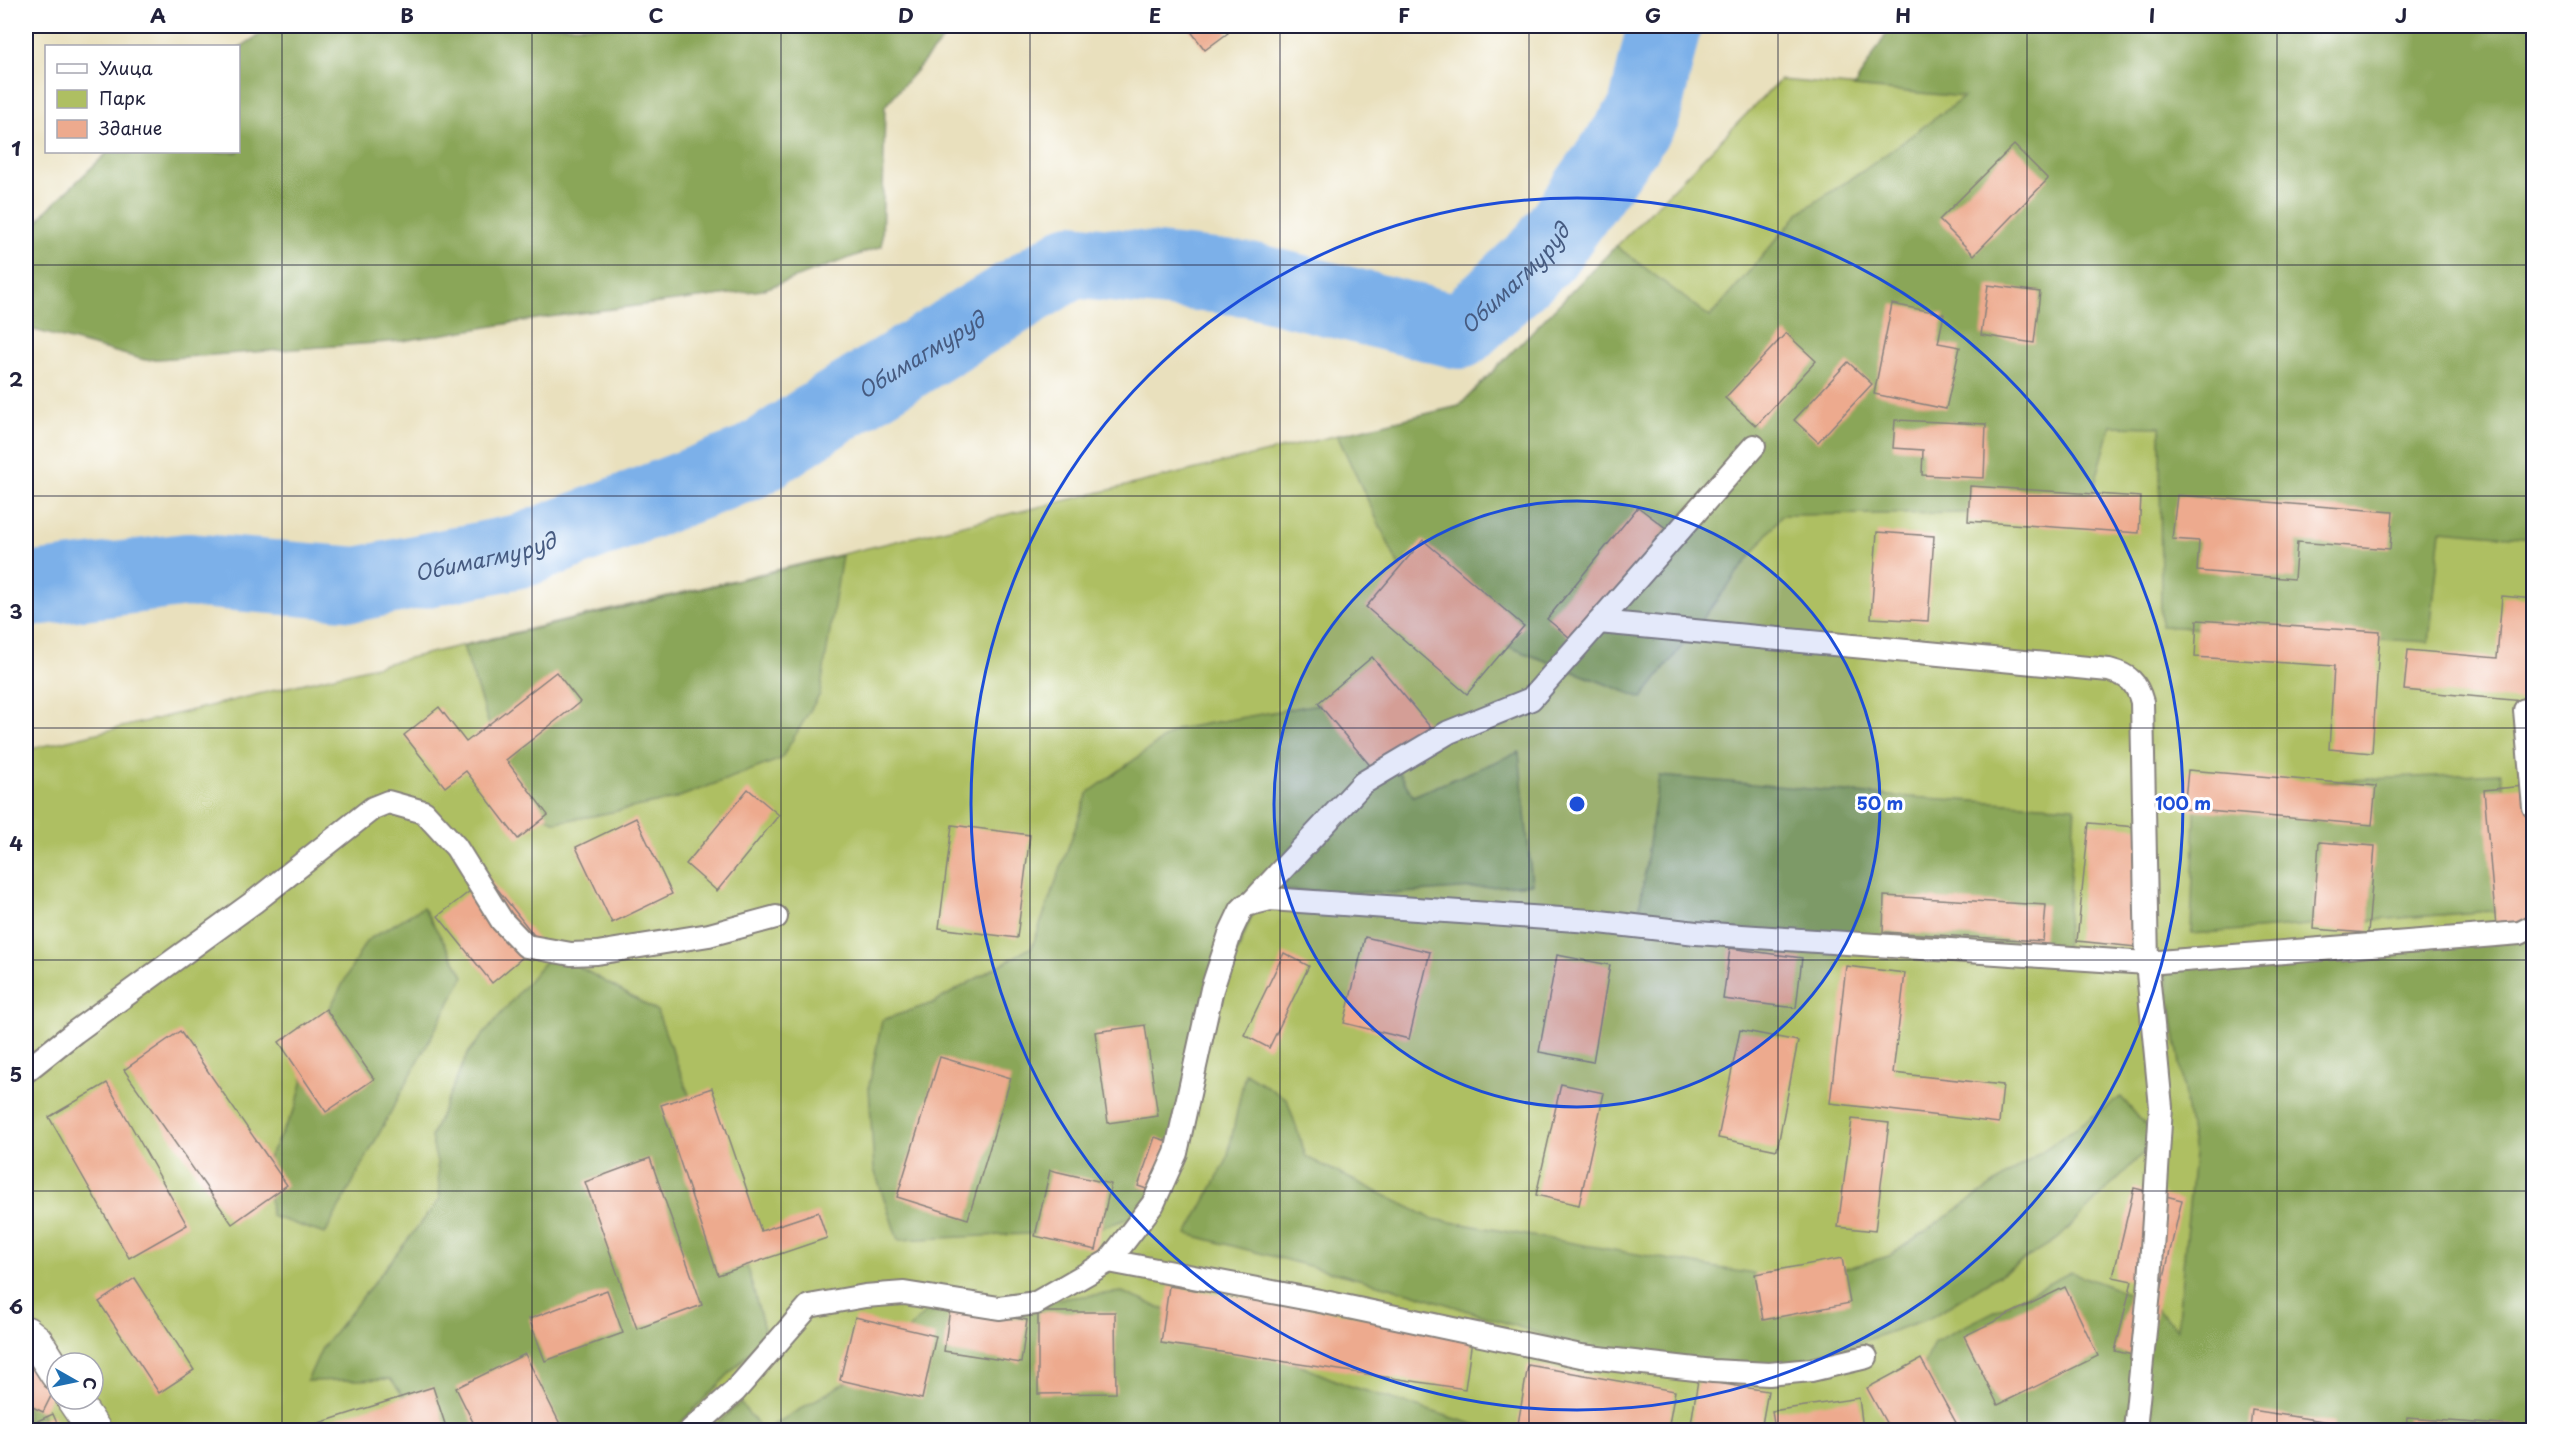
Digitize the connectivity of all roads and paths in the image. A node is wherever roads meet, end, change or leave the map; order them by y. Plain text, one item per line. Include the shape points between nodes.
1 (1754, 446) dead end
2 (1599, 622) junction
3 (2525, 710) dead end
4 (2534, 807) edge
5 (1252, 902) junction
6 (776, 917) dead end
7 (2534, 926) edge
8 (2148, 963) junction
9 (26, 1071) edge
10 (1109, 1261) junction
11 (26, 1332) edge
12 (45, 1355) edge
13 (1866, 1357) dead end
14 (81, 1411) edge
15 (94, 1431) edge
16 (691, 1431) edge
17 (2135, 1431) edge

1 - 2 lane
2 - 5 lane via 1531,699 1449,732 1363,783
2 - 8 lane via 2125,674 2139,690 2142,702
3 - 4 lane
5 - 8 lane via 1270,899
5 - 10 lane via 1241,910 1212,989 1176,1153 1153,1204
6 - 9 lane via 709,935 597,953 571,954 526,946 502,921 456,847 424,812 388,802 373,808 255,902
7 - 8 lane via 2520,933
8 - 17 lane via 2161,1107
10 - 13 lane via 1581,1356 1769,1374 1811,1371
10 - 16 lane via 1036,1303 999,1308 904,1293 809,1306 735,1390
11 - 12 street
14 - 15 street

